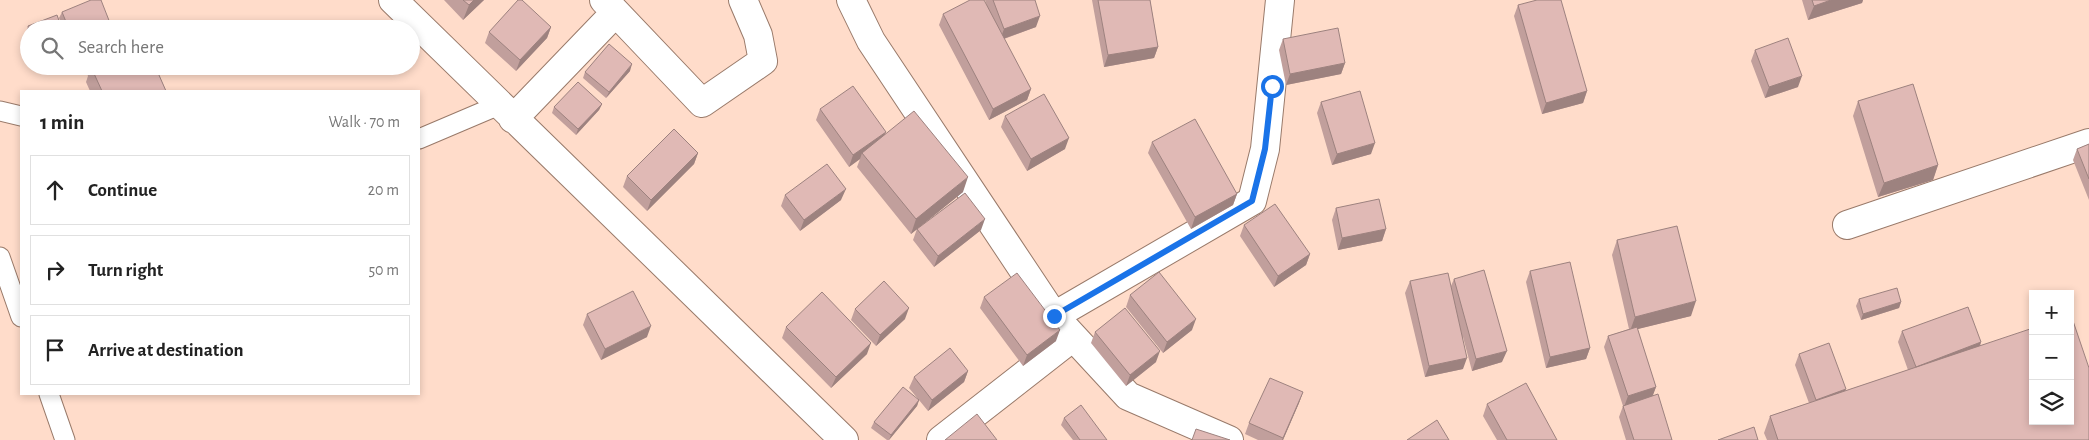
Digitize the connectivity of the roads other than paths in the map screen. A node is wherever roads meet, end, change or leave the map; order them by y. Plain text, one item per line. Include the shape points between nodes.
1 (393, 0) edge
2 (743, 0) edge
3 (851, 0) edge
4 (1280, 0) edge
5 (610, 6) edge
6 (413, 20) edge
7 (420, 27) edge
8 (0, 111) edge
9 (506, 112) junction
10 (20, 116) edge
11 (420, 139) edge
12 (2089, 143) edge
13 (1847, 225) dead end
14 (0, 257) edge
15 (20, 314) edge
16 (1054, 316) junction
17 (1073, 337) junction
18 (49, 395) edge
19 (1189, 433) edge
20 (65, 440) edge
21 (844, 440) edge
22 (941, 440) edge
23 (1229, 440) edge

1 - 6 street
2 - 5 street via 758,35 763,60 702,103
3 - 16 street via 871,41
4 - 16 street via 1265,149 1252,201
5 - 9 street
7 - 9 street
8 - 10 lane
9 - 11 lane
9 - 21 street
12 - 13 street
14 - 15 lane
16 - 17 street
17 - 19 street via 1128,396
17 - 22 street
18 - 20 lane
19 - 23 street

